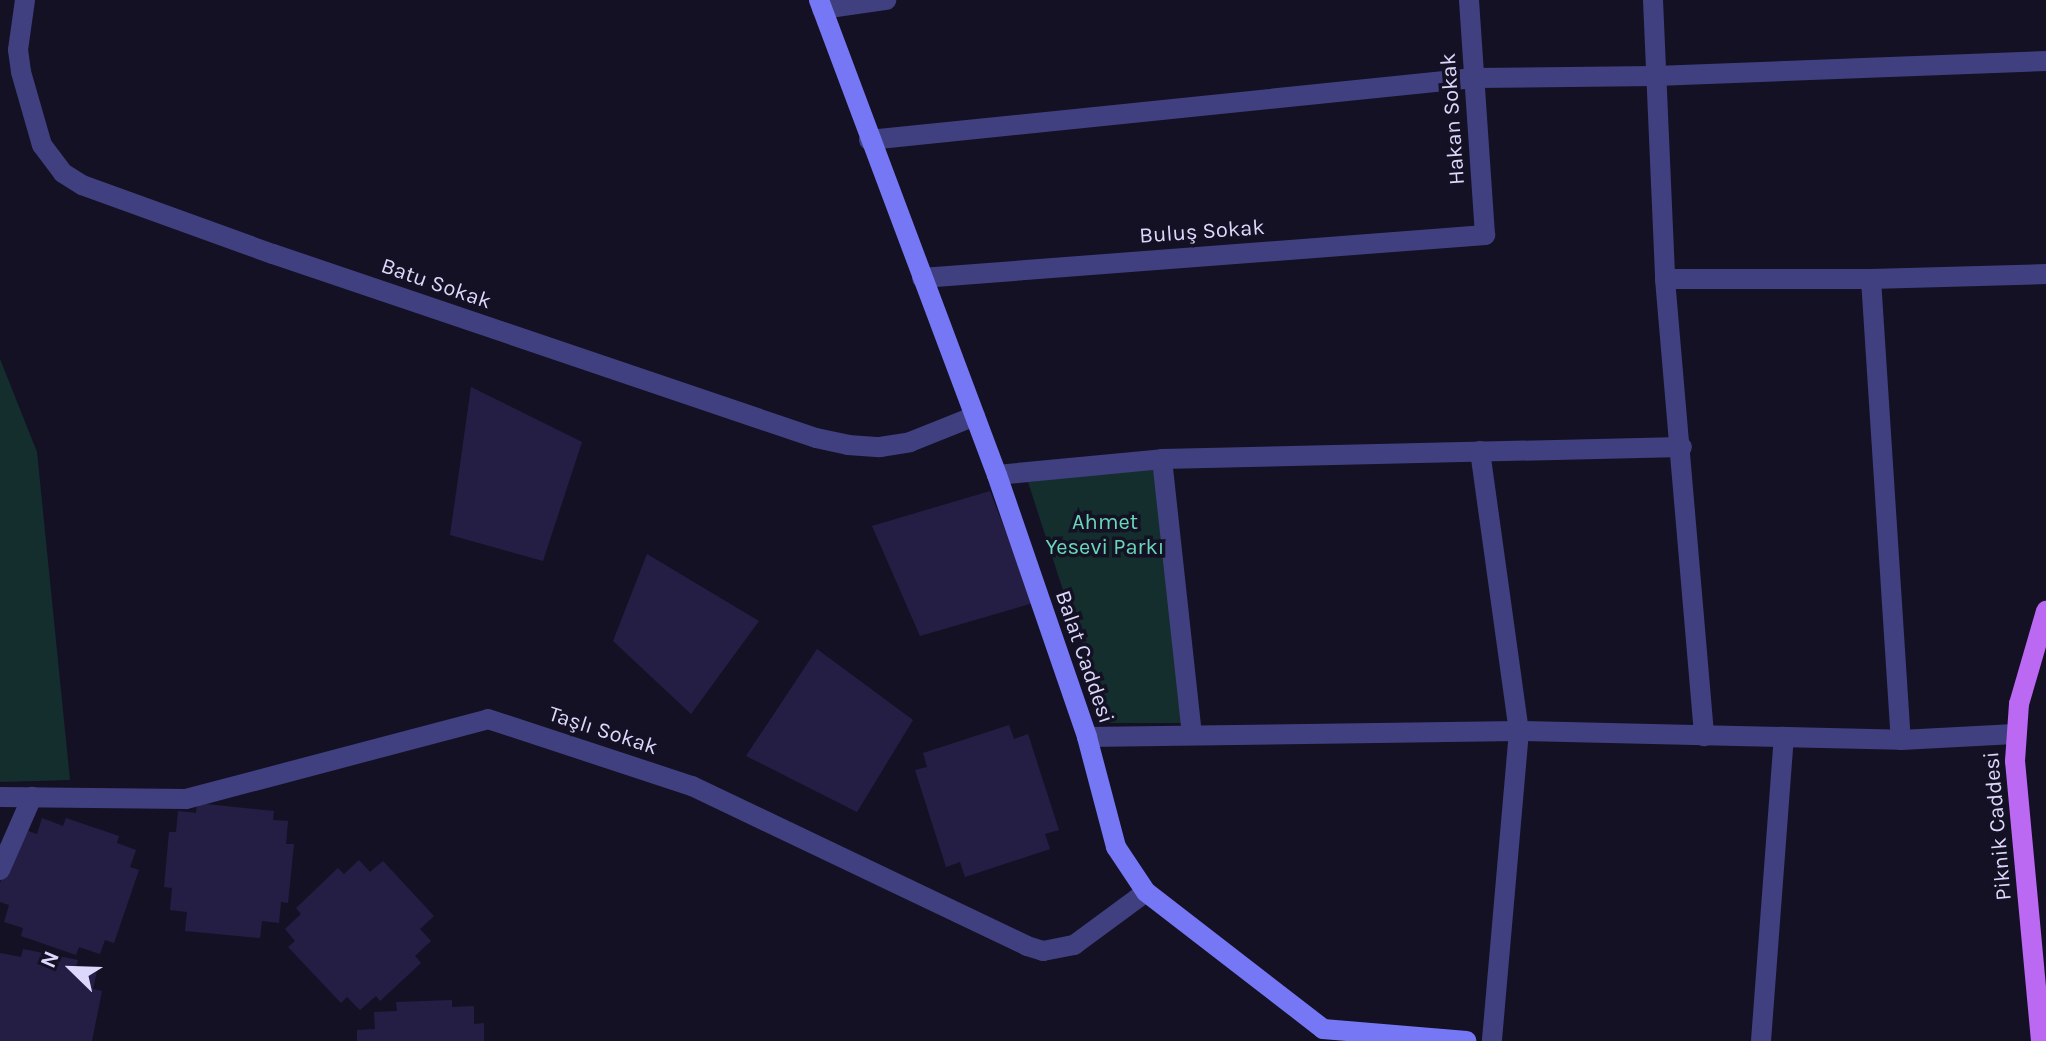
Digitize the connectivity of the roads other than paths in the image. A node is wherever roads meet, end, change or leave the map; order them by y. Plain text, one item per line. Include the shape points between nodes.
1 (25, 0) edge
2 (886, 0) edge
3 (1469, 0) edge
4 (1653, 0) edge
5 (821, 4) edge
6 (2046, 61) edge
7 (1656, 76) junction
8 (1474, 78) junction
9 (869, 140) junction
10 (1485, 235) joint
11 (2046, 274) edge
12 (922, 278) junction
13 (1665, 279) junction
14 (1871, 279) junction
15 (975, 416) junction
16 (1682, 447) junction
17 (1480, 451) junction
18 (1162, 459) junction
19 (997, 475) junction
20 (2046, 611) edge
21 (1519, 731) junction
22 (1192, 734) junction
23 (2015, 734) junction
24 (1704, 736) junction
25 (1087, 737) junction
26 (1784, 737) junction
27 (1901, 740) junction
28 (0, 797) edge
29 (32, 797) junction
30 (0, 870) edge
31 (1146, 892) junction
32 (1324, 1037) edge
33 (1466, 1041) edge
34 (1492, 1041) edge
35 (1761, 1041) edge
36 (2041, 1041) edge

1 - 15 street, Batu Sokak via 19,27 21,72 42,145 63,173 82,185 816,438 880,447 910,442
2 - 5 street
3 - 8 street, Hakan Sokak
4 - 7 street
5 - 9 street, Balat Caddesi
6 - 7 street
7 - 8 street
7 - 13 street
8 - 9 street
8 - 10 street, Hakan Sokak
9 - 12 street, Balat Caddesi
10 - 12 street, Buluş Sokak
11 - 14 street
12 - 15 street, Balat Caddesi
13 - 14 street
13 - 16 street
14 - 27 street
15 - 19 street, Balat Caddesi
16 - 17 street
16 - 24 street
17 - 18 street
17 - 21 street
18 - 19 street
18 - 22 street
19 - 25 street, Balat Caddesi
20 - 23 main road, Piknik Caddesi
21 - 22 street
21 - 24 street
21 - 34 street
22 - 25 street
23 - 27 street
23 - 36 main road, Piknik Caddesi
24 - 26 street
25 - 31 street, Balat Caddesi via 1116,847
26 - 27 street
26 - 35 street
28 - 29 street, Taşlı Sokak
29 - 30 street
29 - 31 street, Taşlı Sokak via 186,799 488,719 692,786 1043,951 1074,945
31 - 32 street, Balat Caddesi
32 - 33 street, Balat Caddesi

